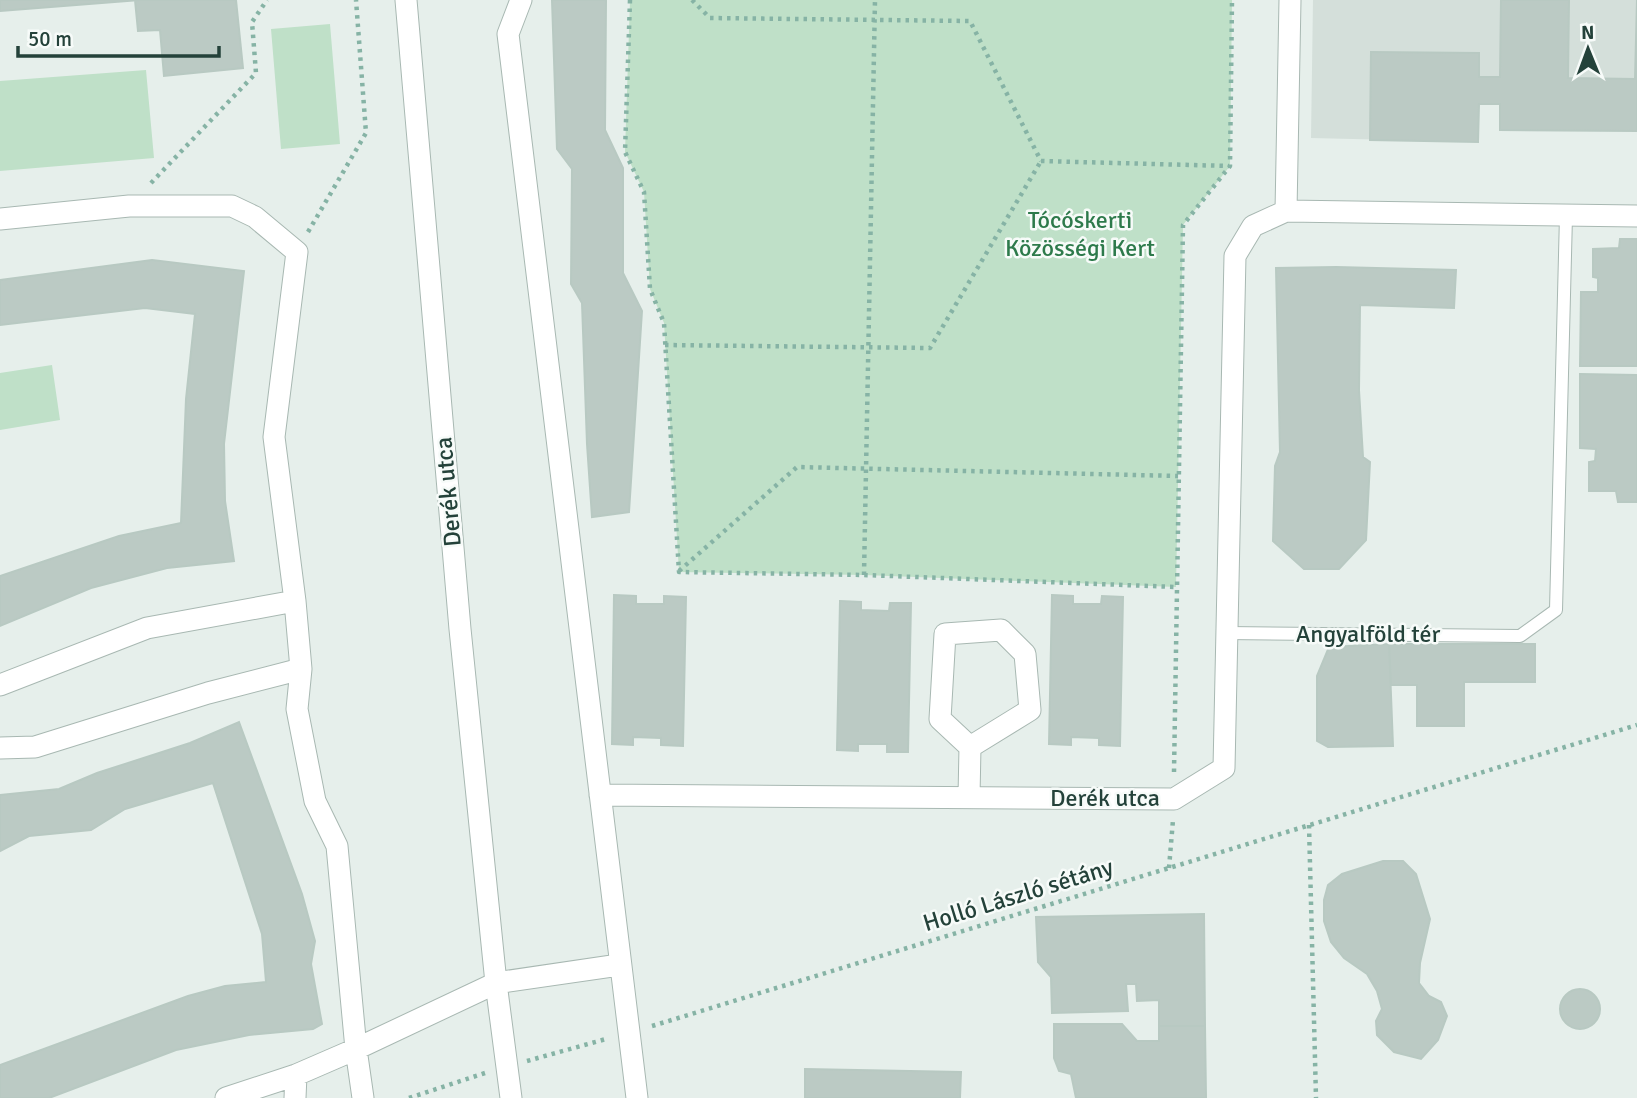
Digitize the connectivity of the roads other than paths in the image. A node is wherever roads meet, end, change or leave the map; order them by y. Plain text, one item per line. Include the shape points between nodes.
1 (406, 0) edge
2 (521, 0) edge
3 (1290, 0) edge
4 (1286, 211) junction
5 (1566, 216) junction
6 (1637, 216) edge
7 (0, 219) edge
8 (295, 601) junction
9 (1226, 633) junction
10 (301, 669) junction
11 (0, 685) edge
12 (970, 747) junction
13 (0, 748) edge
14 (600, 795) junction
15 (968, 797) junction
16 (619, 965) junction
17 (496, 983) junction
18 (356, 1049) junction
19 (296, 1075) junction
20 (226, 1098) edge
21 (295, 1098) edge
22 (363, 1098) edge
23 (511, 1098) edge
24 (637, 1098) edge

1 - 17 street, Derék utca via 461,643
2 - 14 street via 508,34
3 - 4 street
4 - 5 street
4 - 9 street via 1253,226 1235,256
5 - 6 street
5 - 9 lane, Angyalföld tér via 1556,610 1520,636
7 - 8 street via 129,206 232,206 255,217 297,252 274,437
8 - 10 street
8 - 11 street via 147,628
9 - 15 street, Derék utca via 1224,768 1174,799
10 - 13 street via 35,747
10 - 18 street via 297,709 315,801 337,846
12 - 12 street via 1030,710 1025,654 1001,630 945,634 940,719
12 - 15 street
14 - 15 street, Derék utca
14 - 16 street
16 - 17 street
16 - 24 street
17 - 18 street
17 - 23 street, Derék utca
18 - 19 street
18 - 22 street
19 - 20 street
19 - 21 street

